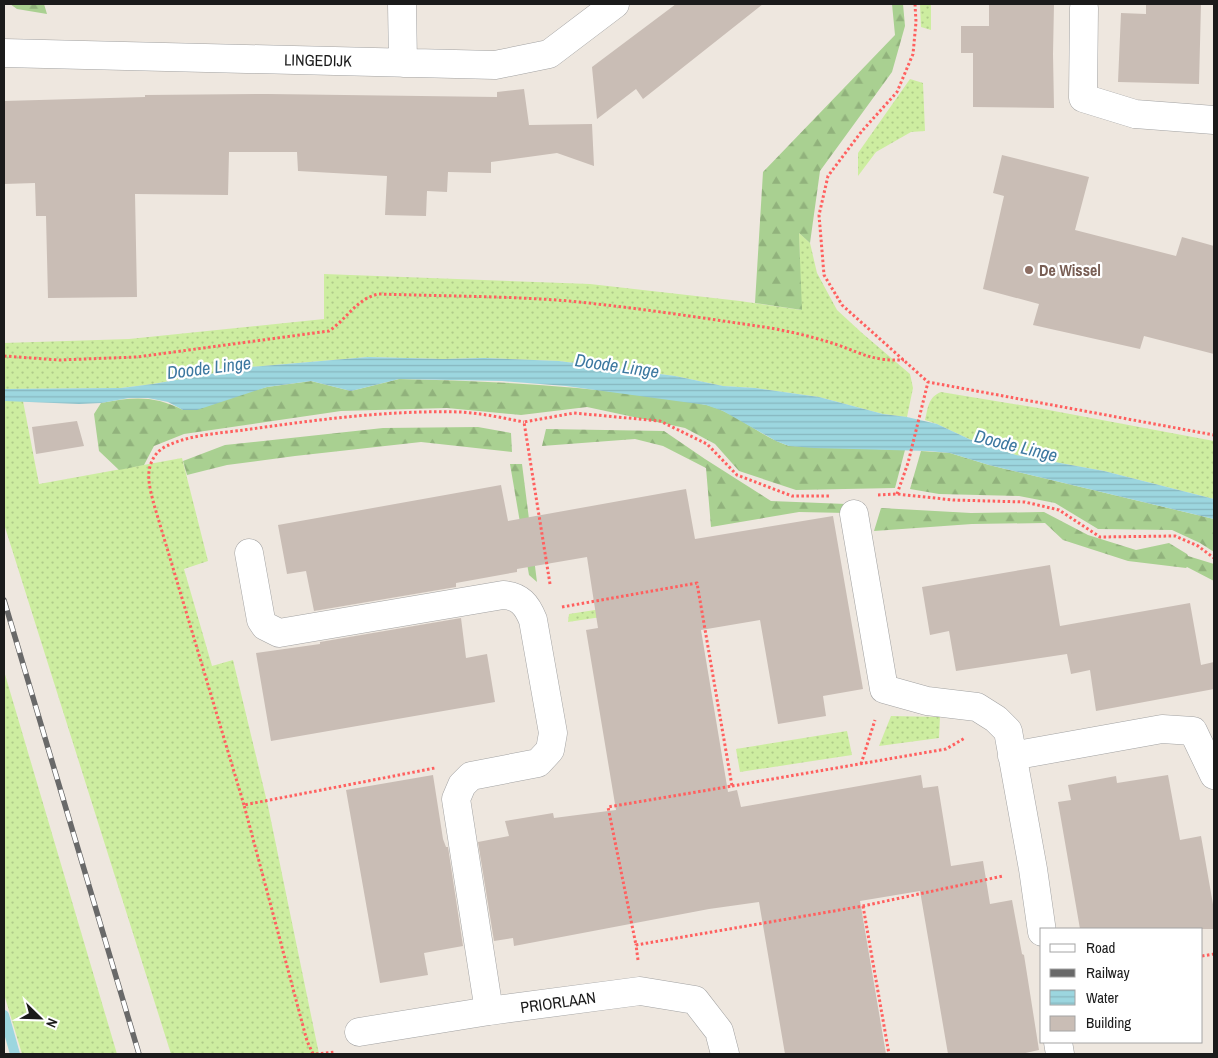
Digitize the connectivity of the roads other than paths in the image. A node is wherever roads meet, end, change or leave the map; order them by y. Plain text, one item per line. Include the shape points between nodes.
1 (402, 4) edge
2 (615, 4) edge
3 (1084, 8) dead end
4 (4, 53) edge
5 (403, 62) junction
6 (1214, 120) edge
7 (854, 502) road end
8 (249, 553) dead end
9 (1012, 756) junction
10 (1214, 775) edge
11 (1041, 928) edge
12 (489, 1011) junction
13 (359, 1032) dead end
14 (726, 1054) edge

1 - 5 street
2 - 5 street, LINGEDIJK via 549,54 495,65
3 - 6 street via 1083,98 1135,114
4 - 5 street, LINGEDIJK
7 - 9 street via 884,690 927,701 977,707 1008,731
8 - 12 street via 261,620 279,633 502,595 511,596 544,614 553,732 550,750 538,763 471,776 462,785 456,799
9 - 10 street via 1162,729 1193,731
9 - 11 street
12 - 13 street, PRIORLAAN
12 - 14 street, PRIORLAAN via 640,991 695,1000 719,1031

